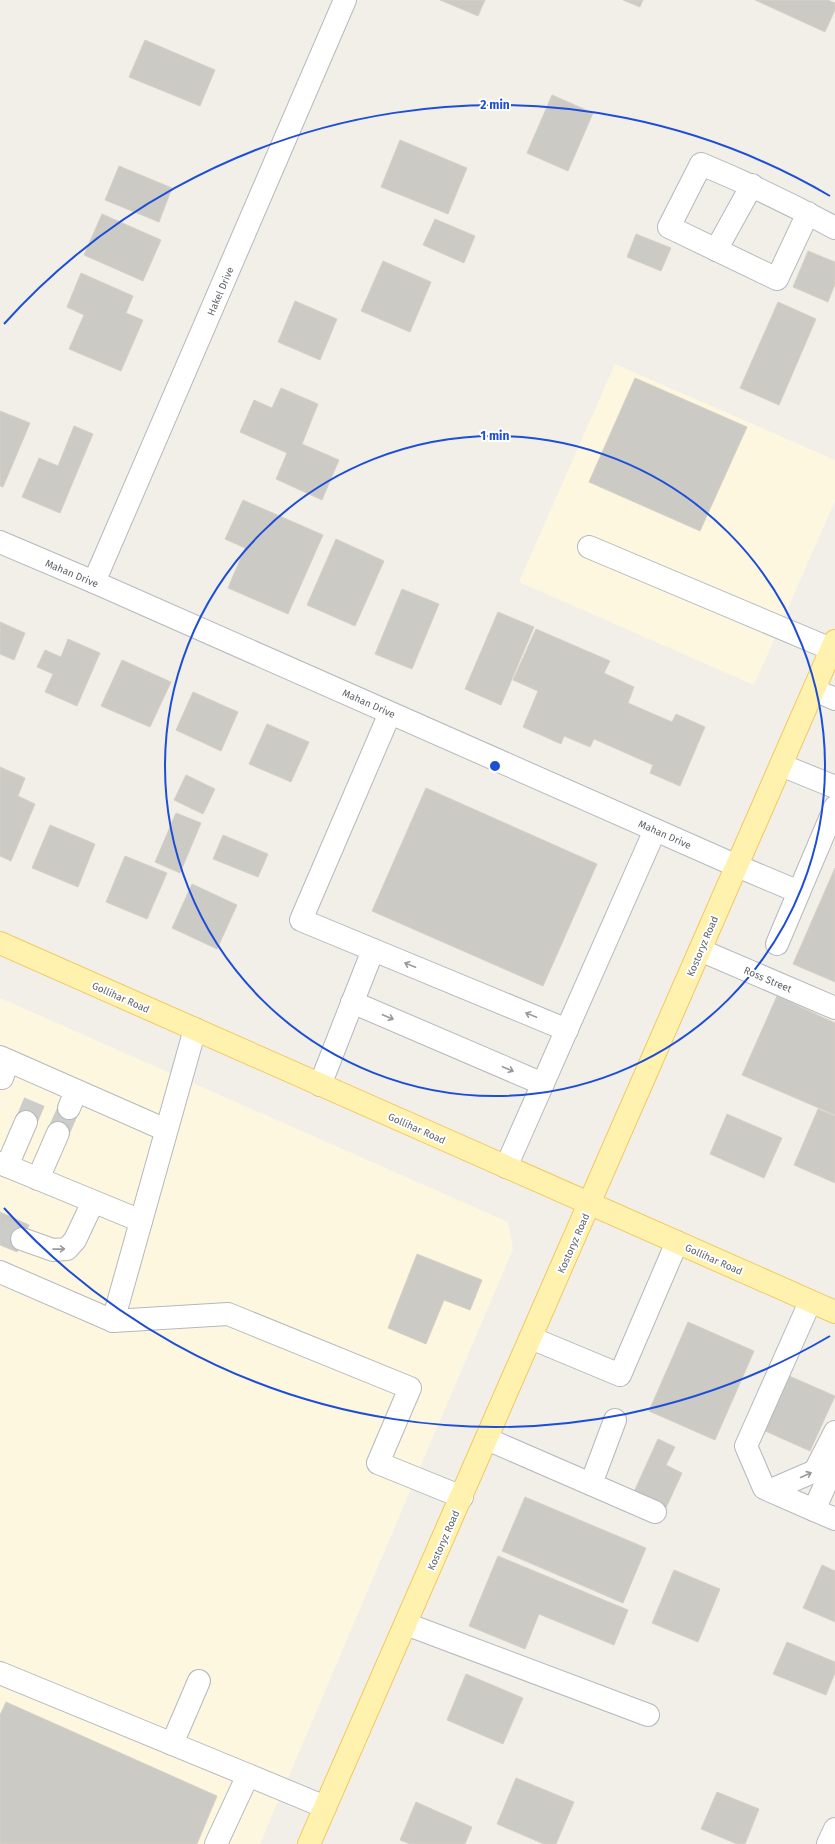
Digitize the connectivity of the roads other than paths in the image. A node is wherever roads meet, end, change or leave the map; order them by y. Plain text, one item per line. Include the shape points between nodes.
1 (345, 0) edge
2 (752, 185) junction
3 (808, 213) junction
4 (835, 228) edge
5 (716, 250) junction
6 (0, 542) edge
7 (589, 547) dead end
8 (94, 582) junction
9 (833, 645) edge
10 (814, 690) junction
11 (835, 699) edge
12 (390, 713) junction
13 (781, 765) junction
14 (835, 788) edge
15 (835, 807) edge
16 (655, 830) junction
17 (737, 866) junction
18 (799, 892) junction
19 (0, 943) edge
20 (777, 944) dead end
21 (373, 950) junction
22 (700, 950) junction
23 (352, 1002) junction
24 (835, 1008) edge
25 (194, 1029) junction
26 (567, 1030) junction
27 (3, 1066) edge
28 (543, 1084) junction
29 (320, 1085) junction
30 (26, 1122) tunnel mouth
31 (166, 1130) junction
32 (58, 1133) tunnel mouth
33 (4, 1165) edge
34 (506, 1167) junction
35 (38, 1179) junction
36 (93, 1202) junction
37 (590, 1204) junction
38 (141, 1221) junction
39 (22, 1239) tunnel mouth
40 (677, 1242) junction
41 (0, 1272) edge
42 (810, 1302) junction
43 (835, 1312) edge
44 (112, 1321) junction
45 (531, 1338) junction
46 (615, 1420) dead end
47 (835, 1432) edge
48 (487, 1439) junction
49 (835, 1463) edge
50 (591, 1484) junction
51 (770, 1490) junction
52 (462, 1497) junction
53 (814, 1510) junction
54 (655, 1512) dead end
55 (835, 1519) edge
56 (406, 1624) junction
57 (0, 1673) edge
58 (199, 1681) dead end
59 (648, 1715) dead end
60 (172, 1744) junction
61 (248, 1775) junction
62 (325, 1807) junction
63 (835, 1829) edge
64 (216, 1844) edge
65 (309, 1844) edge
66 (828, 1844) edge

1 - 8 street, Hakel Drive
2 - 3 street
2 - 5 street
2 - 5 street via 702,164 669,227
3 - 4 street
3 - 5 street via 777,279
6 - 8 street, Mahan Drive
7 - 9 street
8 - 12 street, Mahan Drive
9 - 10 main road, Kostoryz Road
10 - 11 street
10 - 13 main road, Kostoryz Road
12 - 16 street, Mahan Drive
12 - 21 street via 301,920
13 - 14 street
13 - 17 main road, Kostoryz Road
15 - 18 street
16 - 17 street, Mahan Drive
16 - 26 street
17 - 18 street, Mahan Drive
17 - 22 main road, Kostoryz Road
18 - 20 street
19 - 25 main road, Gollihar Road
21 - 23 street
26 -> 21 street
22 - 24 street, Ross Street
22 - 37 main road, Kostoryz Road
23 -> 28 street
23 - 29 street
25 - 29 main road, Gollihar Road
25 - 31 street
26 - 28 street
27 - 31 street via 73,1099
28 - 34 street
29 - 34 main road, Gollihar Road
30 - 33 street
31 - 38 street
32 - 35 street
33 - 35 street
34 - 37 main road, Gollihar Road
35 - 36 street
36 - 38 street
39 -> 36 street via 53,1250 67,1249 75,1240
37 - 40 main road, Gollihar Road
37 - 45 main road, Kostoryz Road
38 - 44 street
40 - 42 main road, Gollihar Road
40 - 45 street via 620,1375
41 - 44 street
42 - 43 main road, Gollihar Road
42 - 51 street via 746,1446 764,1488
44 - 52 street via 228,1314 410,1388 378,1463
45 - 48 main road, Kostoryz Road
46 - 50 street
51 -> 47 street via 815,1471
48 - 50 street
48 - 52 main road, Kostoryz Road
49 - 53 street
50 - 54 street
51 - 53 street
52 - 56 main road, Kostoryz Road
53 - 55 street
56 - 59 street
56 - 62 main road, Kostoryz Road
57 - 60 street
58 - 60 street
60 - 61 street
61 - 62 street
61 - 64 street
62 - 65 main road, Kostoryz Road
63 - 66 street

